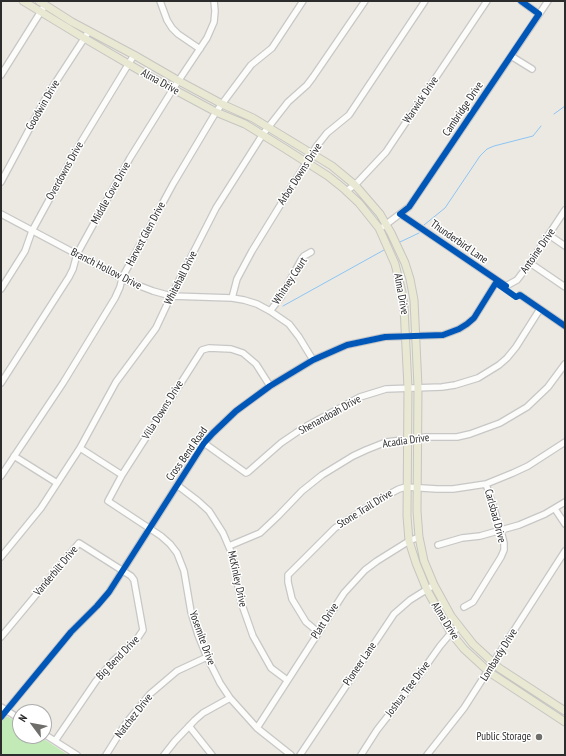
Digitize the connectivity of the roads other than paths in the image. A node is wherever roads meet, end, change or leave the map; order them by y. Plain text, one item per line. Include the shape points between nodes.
1 (24, 1) edge
2 (160, 1) edge
3 (214, 1) edge
4 (303, 1) edge
5 (364, 1) edge
6 (425, 1) edge
7 (487, 1) edge
8 (520, 1) edge
9 (548, 1) edge
10 (42, 3) edge
11 (40, 12) junction
12 (539, 14) junction
13 (89, 31) junction
14 (84, 38) junction
15 (200, 49) junction
16 (134, 55) junction
17 (511, 56) junction
18 (128, 64) junction
19 (532, 69) dead end
20 (1, 75) edge
21 (179, 81) junction
22 (173, 89) junction
23 (222, 104) junction
24 (216, 112) junction
25 (267, 128) junction
26 (263, 134) junction
27 (312, 154) junction
28 (306, 162) junction
29 (1, 182) edge
30 (355, 185) junction
31 (346, 191) junction
32 (565, 210) edge
33 (1, 214) edge
34 (400, 214) junction
35 (382, 226) junction
36 (32, 231) junction
37 (549, 235) junction
38 (565, 246) edge
39 (311, 252) dead end
40 (77, 254) junction
41 (530, 263) junction
42 (122, 278) junction
43 (497, 280) junction
44 (506, 286) joint
45 (565, 287) edge
46 (1, 289) edge
47 (520, 295) dead end
48 (171, 296) junction
49 (232, 298) junction
50 (540, 309) junction
51 (270, 311) junction
52 (565, 326) edge
53 (406, 336) junction
54 (416, 336) junction
55 (313, 360) junction
56 (565, 364) edge
57 (1, 383) edge
58 (270, 386) junction
59 (408, 388) junction
60 (418, 388) junction
61 (417, 438) junction
62 (407, 439) junction
63 (565, 442) edge
64 (204, 443) junction
65 (80, 448) junction
66 (14, 456) junction
67 (122, 475) junction
68 (1, 476) edge
69 (57, 483) junction
70 (486, 484) junction
71 (177, 485) junction
72 (406, 487) junction
73 (416, 488) junction
74 (565, 502) edge
75 (555, 509) junction
76 (565, 524) edge
77 (150, 528) junction
78 (501, 530) junction
79 (419, 537) junction
80 (409, 541) junction
81 (438, 545) dead end
82 (229, 546) junction
83 (565, 551) edge
84 (1, 557) edge
85 (122, 570) junction
86 (434, 586) junction
87 (427, 590) junction
88 (464, 607) dead end
89 (459, 627) junction
90 (318, 632) junction
91 (451, 633) junction
92 (1, 637) edge
93 (207, 657) junction
94 (493, 664) junction
95 (489, 672) junction
96 (287, 680) junction
97 (230, 698) junction
98 (555, 704) junction
99 (4, 709) edge
100 (565, 711) edge
101 (550, 712) junction
102 (1, 717) edge
103 (565, 722) edge
104 (189, 726) junction
105 (257, 728) junction
106 (52, 739) edge
107 (56, 741) junction
108 (77, 755) edge
109 (106, 755) edge
110 (164, 755) edge
111 (212, 755) edge
112 (291, 755) edge
113 (300, 755) edge
114 (361, 755) edge
115 (428, 755) edge

1 - 11 main road, Alma Drive
2 - 15 street via 172,28
3 - 15 street, Middle Cove Drive via 213,24
4 - 23 street, Harvest Glen Drive via 272,48 251,65
5 - 25 street, Whitehall Drive via 307,85 288,102
6 - 27 street, Arbor Downs Drive via 349,115 327,133
7 - 30 street, Warwick Drive via 386,152
8 - 12 street
9 - 12 street, Cambridge Drive
10 - 11 street
10 - 13 main road, Alma Drive
11 - 14 main road, Alma Drive
11 - 20 street
12 - 17 street, Cambridge Drive
13 - 14 street, Goodwin Drive
13 - 16 main road, Alma Drive
14 - 18 main road, Alma Drive
14 - 29 street, Goodwin Drive via 48,94
15 - 21 street, Middle Cove Drive
16 - 18 street, Overdowns Drive
16 - 21 main road, Alma Drive
17 - 19 street
17 - 34 street, Cambridge Drive via 409,207
18 - 22 main road, Alma Drive
18 - 36 street, Overdowns Drive
21 - 22 street, Middle Cove Drive
21 - 23 main road, Alma Drive
22 - 24 main road, Alma Drive
22 - 40 street, Middle Cove Drive via 130,158
23 - 24 street, Harvest Glen Drive
23 - 25 main road, Alma Drive via 253,118
24 - 26 main road, Alma Drive
24 - 42 street, Harvest Glen Drive via 172,184
25 - 26 street, Whitehall Drive
25 - 27 main road, Alma Drive
26 - 28 main road, Alma Drive
26 - 48 street, Whitehall Drive via 216,208
27 - 28 street, Arbor Downs Drive
27 - 30 main road, Alma Drive
28 - 31 main road, Alma Drive
28 - 49 street, Arbor Downs Drive via 252,251 237,279
30 - 31 street, Warwick Drive
30 - 35 main road, Alma Drive via 373,205
31 - 35 main road, Alma Drive
32 - 37 street, Antoine Drive
33 - 36 street, Branch Hollow Drive
34 - 35 street, Cambridge Drive
34 - 43 street, Thunderbird Lane
35 - 53 main road, Alma Drive via 399,279
35 - 54 main road, Alma Drive via 402,255 410,279
36 - 40 street, Branch Hollow Drive
36 - 46 street, Overdowns Drive via 25,251
37 - 38 street
37 - 41 street, Antoine Drive
39 - 51 street, Whitney Court via 301,260 281,297
40 - 42 street, Branch Hollow Drive
40 - 57 street, Middle Cove Drive via 69,277
41 - 44 street, Antoine Drive via 517,280
41 - 45 street
42 - 48 street, Branch Hollow Drive
42 - 66 street, Harvest Glen Drive via 115,298
43 - 44 street, Thunderbird Lane
43 - 54 street, Cross Bend Road via 478,313 467,324 452,333
47 - 50 street
48 - 49 street, Branch Hollow Drive
48 - 65 street, Whitehall Drive via 156,328 116,382
49 - 51 street, Branch Hollow Drive
50 - 52 street
50 - 60 street, Shenandoah Drive via 516,347 489,372 455,386
51 - 55 street, Branch Hollow Drive via 292,328
53 - 54 street, Cross Bend Road
53 - 55 street, Cross Bend Road via 385,337 347,345
53 - 59 main road, Alma Drive
54 - 60 main road, Alma Drive
55 - 58 street, Cross Bend Road
56 - 61 street, Acadia Drive via 548,387 527,407 500,423 457,437
58 - 64 street, Cross Bend Road via 236,411
58 - 67 street, Villa Downs Drive via 256,364 236,350 202,350
59 - 60 street, Shenandoah Drive
59 - 62 main road, Alma Drive
59 - 64 street, Shenandoah Drive via 386,388 346,404 281,443 246,473
60 - 61 main road, Alma Drive
61 - 62 street, Acadia Drive
61 - 73 main road, Alma Drive
62 - 72 main road, Alma Drive
62 - 82 street, Acadia Drive via 386,442 353,456 302,491 260,533
63 - 70 street, Stone Trail Drive via 528,466
64 - 71 street, Cross Bend Road
65 - 67 street
65 - 69 street, Whitehall Drive
66 - 68 street, Harvest Glen Drive
66 - 69 street
67 - 77 street, Villa Downs Drive via 108,501
69 - 84 street, Whitehall Drive via 34,517
70 - 73 street, Stone Trail Drive via 453,489
70 - 78 street, Carlsbad Drive
71 - 77 street, Cross Bend Road
71 - 82 street, McKinley Drive via 208,511 224,533
72 - 73 street, Stone Trail Drive
72 - 80 main road, Alma Drive
72 - 90 street, Stone Trail Drive via 390,492 335,528 288,575 292,599 306,622
73 - 79 main road, Alma Drive
74 - 75 street
75 - 76 street
75 - 78 street
77 - 85 street, Cross Bend Road
77 - 93 street, Yosemite Drive via 170,544 181,562 191,612
78 - 81 street
78 - 88 street, Carlsbad Drive via 504,543 501,557 473,602
79 - 80 street, Platt Drive
79 - 86 main road, Alma Drive via 424,561
80 - 87 main road, Alma Drive
80 - 90 street, Platt Drive via 365,570 344,593
82 - 96 street, McKinley Drive via 241,602 253,636 271,668
83 - 94 street, Lombardy Drive
85 - 92 street, Vanderbilt Drive via 78,543
85 - 99 street, Cross Bend Road via 109,592
85 - 107 street, Big Bend Drive via 131,576 136,584 143,630 96,681
86 - 87 street, Pioneer Lane
86 - 89 main road, Alma Drive
87 - 91 main road, Alma Drive
87 - 113 street, Pioneer Lane via 394,614
89 - 91 street, Joshua Tree Drive
89 - 94 main road, Alma Drive
90 - 96 street, Platt Drive
91 - 95 main road, Alma Drive via 464,650
91 - 114 street, Joshua Tree Drive
93 - 97 street, Yosemite Drive
93 - 109 street, Natchez Drive via 177,671 150,694 126,723
94 - 95 street, Lombardy Drive
94 - 98 main road, Alma Drive
95 - 101 main road, Alma Drive
95 - 115 street, Lombardy Drive
96 - 105 street, Platt Drive
97 - 104 street via 204,713
97 - 105 street, Yosemite Drive
98 - 100 main road, Alma Drive
98 - 101 main road
99 - 102 street, Cross Bend Road
101 - 103 main road, Alma Drive
104 - 110 street
104 - 111 street
105 - 112 street, Yosemite Drive
106 - 107 street
107 - 108 street

